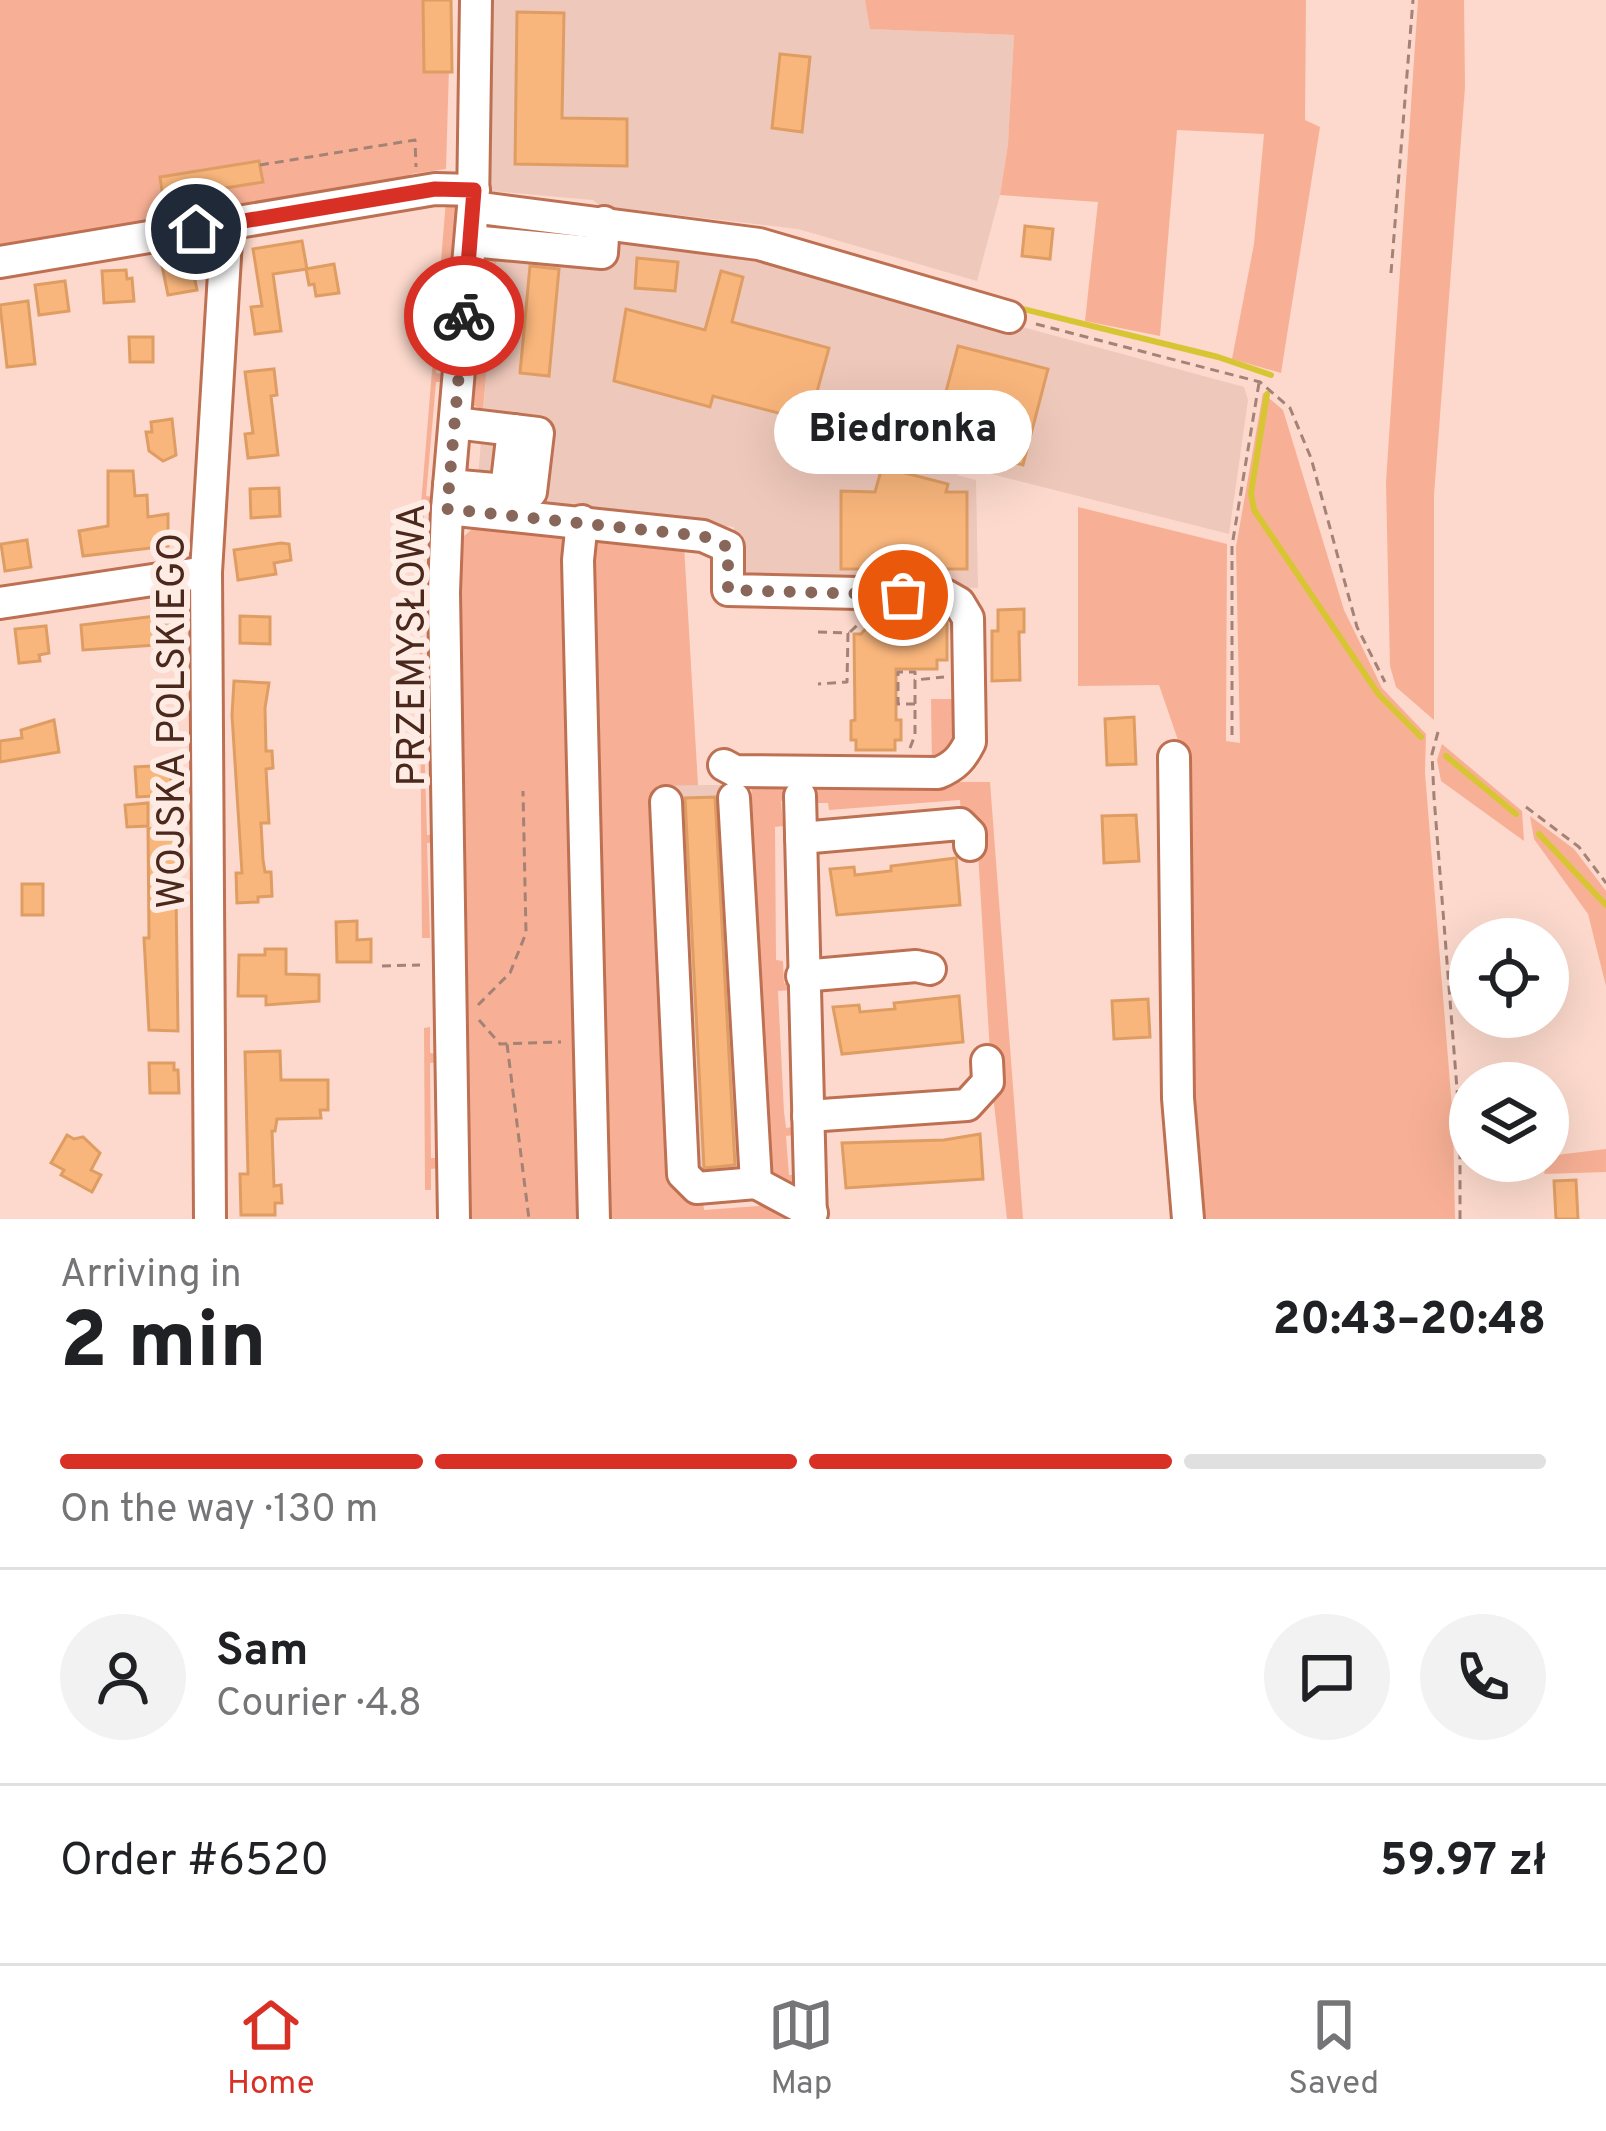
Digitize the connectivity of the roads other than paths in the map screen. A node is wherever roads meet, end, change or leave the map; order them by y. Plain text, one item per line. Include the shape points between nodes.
1 (476, 0) edge
2 (474, 198) junction
3 (604, 222) junction
4 (227, 224) junction
5 (471, 241) junction
6 (0, 262) edge
7 (1009, 317) road end
8 (466, 424) junction
9 (457, 494) junction
10 (582, 521) junction
11 (206, 572) junction
12 (0, 603) edge
13 (1174, 758) dead end
14 (724, 766) dead end
15 (800, 796) dead end
16 (734, 798) dead end
17 (666, 802) dead end
18 (801, 838) junction
19 (970, 844) dead end
20 (930, 969) dead end
21 (802, 976) junction
22 (986, 1061) dead end
23 (808, 1116) junction
24 (756, 1183) junction
25 (811, 1216) edge
26 (210, 1219) edge
27 (454, 1219) edge
28 (594, 1219) edge
29 (1187, 1219) edge

1 - 2 street, PRZEMYSŁOWA
2 - 3 street
2 - 4 street via 435,189
2 - 5 street, PRZEMYSŁOWA
3 - 5 street via 602,253
3 - 7 street via 759,244
4 - 6 street
4 - 11 street, WOJSKA POLSKIEGO
5 - 8 street, PRZEMYSŁOWA
8 - 9 street, PRZEMYSŁOWA
8 - 9 street via 538,433 506,490
9 - 10 street
9 - 27 street, PRZEMYSŁOWA via 444,592
10 - 14 street via 685,532 728,547 728,590 945,596 968,618 970,742 951,767 886,773
10 - 28 street
11 - 12 street
11 - 26 street, WOJSKA POLSKIEGO
13 - 29 street
15 - 18 street
16 - 24 street
17 - 24 street via 683,1174 697,1188
18 - 19 street via 960,824
18 - 21 street
20 - 21 street
21 - 23 street
22 - 23 street via 988,1082 967,1105
23 - 25 street
24 - 25 street

